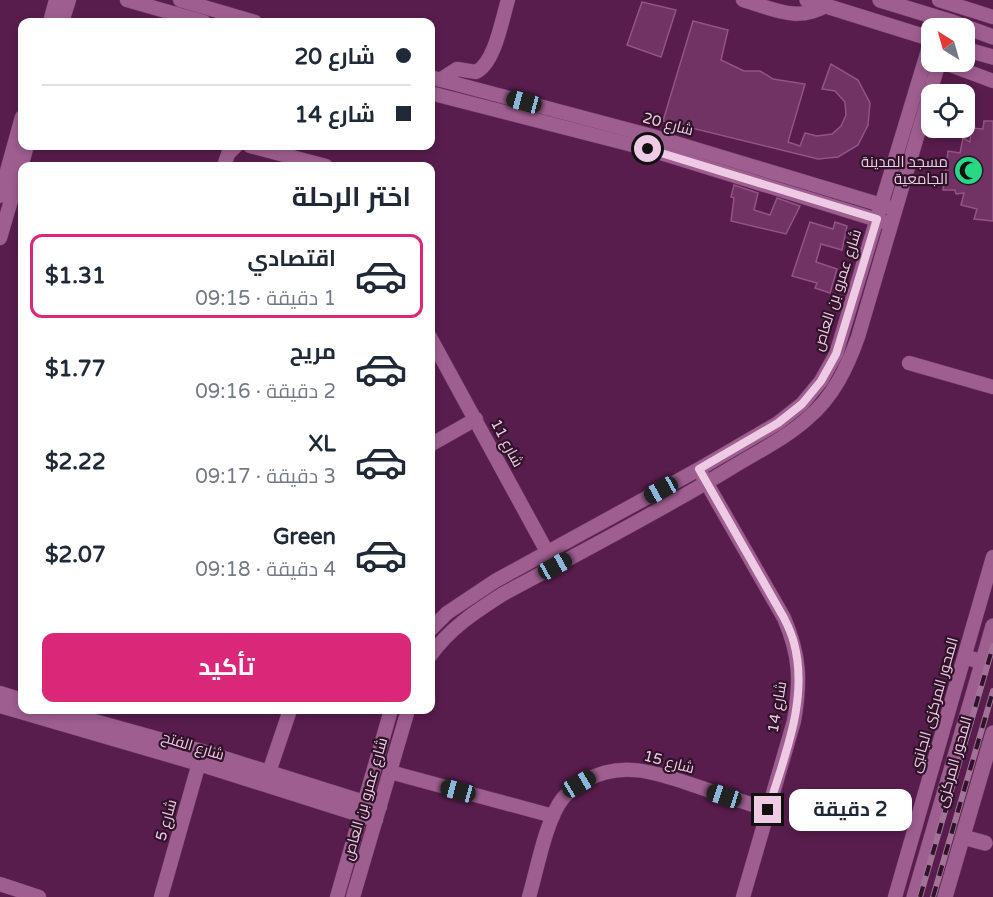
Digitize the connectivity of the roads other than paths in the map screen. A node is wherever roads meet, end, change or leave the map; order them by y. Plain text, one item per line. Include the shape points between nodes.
1 (56, 0) edge
2 (69, 0) edge
3 (127, 0) edge
4 (180, 0) edge
5 (508, 0) edge
6 (743, 0) edge
7 (807, 0) edge
8 (880, 0) edge
9 (939, 0) edge
10 (827, 5) junction
11 (993, 17) edge
12 (51, 18) edge
13 (63, 18) edge
14 (190, 18) edge
15 (241, 18) edge
16 (928, 18) edge
17 (975, 32) edge
18 (921, 35) edge
19 (993, 36) edge
20 (975, 52) edge
21 (993, 57) edge
22 (924, 72) edge
23 (938, 72) edge
24 (968, 72) edge
25 (435, 79) edge
26 (993, 81) edge
27 (435, 94) edge
28 (18, 150) edge
29 (265, 150) edge
30 (311, 162) edge
31 (14, 183) edge
32 (0, 196) edge
33 (881, 205) junction
34 (896, 209) junction
35 (877, 219) junction
36 (891, 224) junction
37 (0, 238) edge
38 (435, 346) edge
39 (909, 363) dead end
40 (993, 387) edge
41 (476, 419) junction
42 (435, 442) edge
43 (699, 469) junction
44 (707, 483) junction
45 (548, 552) junction
46 (993, 557) edge
47 (555, 566) junction
48 (435, 625) edge
49 (993, 627) edge
50 (435, 649) edge
51 (965, 657) junction
52 (983, 662) junction
53 (0, 693) edge
54 (18, 699) edge
55 (0, 706) edge
56 (18, 711) edge
57 (31, 714) edge
58 (68, 714) edge
59 (289, 714) edge
60 (390, 714) edge
61 (407, 714) edge
62 (993, 733) edge
63 (201, 758) junction
64 (390, 772) junction
65 (267, 779) junction
66 (363, 808) junction
67 (768, 810) junction
68 (378, 813) junction
69 (553, 816) junction
70 (963, 837) junction
71 (985, 843) dead end
72 (0, 884) edge
73 (39, 897) edge
74 (161, 897) edge
75 (337, 897) edge
76 (353, 897) edge
77 (529, 897) edge
78 (743, 897) edge
79 (895, 897) edge
80 (914, 897) edge
81 (945, 897) edge

1 - 12 street
2 - 13 street
3 - 14 street
4 - 15 street
5 - 25 street via 483,68 476,72 457,69
6 - 10 street via 802,15
7 - 10 main road
8 - 16 main road
9 - 11 street
10 - 18 main road
17 - 19 main road
20 - 21 main road
22 - 33 street, شارع عمرو بن العاص
23 - 34 street
24 - 26 street
25 - 33 street, شارع 20 via 663,140
27 - 35 street, شارع 20 via 648,149
28 - 31 street
29 - 30 street
31 - 32 street
31 - 37 street
33 - 34 street, شارع 20
33 - 35 street, شارع عمرو بن العاص
34 - 36 street
35 - 36 street, شارع 20
35 - 43 street, شارع عمرو بن العاص via 836,354 821,381 802,404 778,423
36 - 44 street via 849,363 830,395 786,435
38 - 41 street, شارع 11
39 - 40 street
41 - 42 street
41 - 45 street, شارع 11
43 - 44 street, شارع 14
43 - 45 street, شارع عمرو بن العاص
44 - 47 street
44 - 67 street, شارع 14 via 784,618 799,668 794,721
45 - 47 street, شارع 11
45 - 48 street, شارع عمرو بن العاص via 469,597
46 - 51 street, المحور المركزى الجانبى
47 - 50 street via 457,625
49 - 52 main road, المحور المركزى
51 - 52 main road
51 - 79 street, المحور المركزى الجانبى
52 - 80 main road, المحور المركزى
53 - 54 street
55 - 56 street, شارع الفتح
57 - 63 street, شارع الفتح
58 - 63 street, شارع الفتح
59 - 65 street
60 - 66 street, شارع عمرو بن العاص
61 - 64 street, شارع عمرو بن العاص
62 - 70 main road, المحور المركزى
63 - 65 street, شارع الفتح
63 - 74 street, شارع 5
64 - 68 street, شارع عمرو بن العاص
64 - 69 street
65 - 66 street, شارع الفتح
66 - 68 street, شارع الفتح
66 - 75 street, شارع عمرو بن العاص
67 - 69 street, شارع 15 via 659,774 616,769 579,784
67 - 78 street, شارع 14
68 - 76 street, شارع عمرو بن العاص
69 - 77 street, شارع 15
70 - 71 main road
70 - 81 main road, المحور المركزى
72 - 73 street

